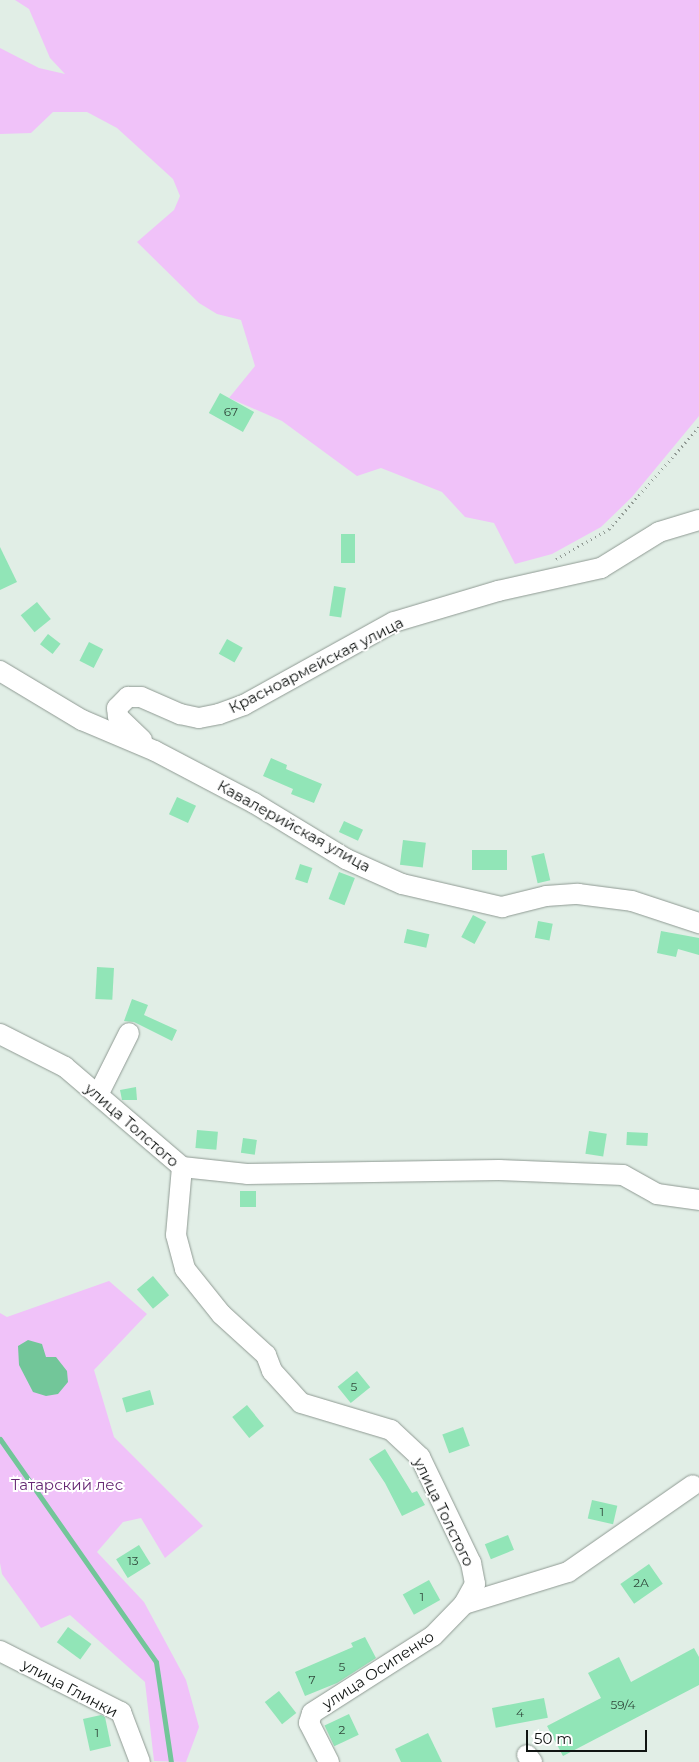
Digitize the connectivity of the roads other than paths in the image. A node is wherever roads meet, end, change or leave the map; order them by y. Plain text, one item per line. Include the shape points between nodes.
1 (699, 520) edge
2 (0, 672) edge
3 (155, 751) junction
4 (699, 923) edge
5 (0, 1034) edge
6 (128, 1034) dead end
7 (98, 1095) junction
8 (182, 1167) junction
9 (699, 1200) edge
10 (693, 1485) dead end
11 (464, 1604) junction
12 (0, 1651) edge
13 (328, 1761) edge
14 (140, 1762) edge

1 - 3 street, Красноармейская улица via 659,532 600,568 433,608 394,622 244,705 219,714 199,718 180,714 141,697 128,697 117,708 124,725
2 - 3 street via 82,720
3 - 4 street, Кавалерийская улица via 254,803 346,859 402,884 502,907 546,896 578,894 632,900
5 - 7 street, улица Толстого via 65,1067
6 - 7 street
7 - 8 street, улица Толстого
8 - 9 street via 247,1174 499,1170 624,1174 657,1194
8 - 11 street, улица Толстого via 176,1234 185,1269 221,1314 266,1355 272,1371 301,1403 391,1430 420,1457 471,1563 475,1584
10 - 11 street, улица Осипенко via 568,1572
11 - 13 street, улица Осипенко via 433,1636 312,1712 309,1722
12 - 14 street, улица Глинки via 121,1712

